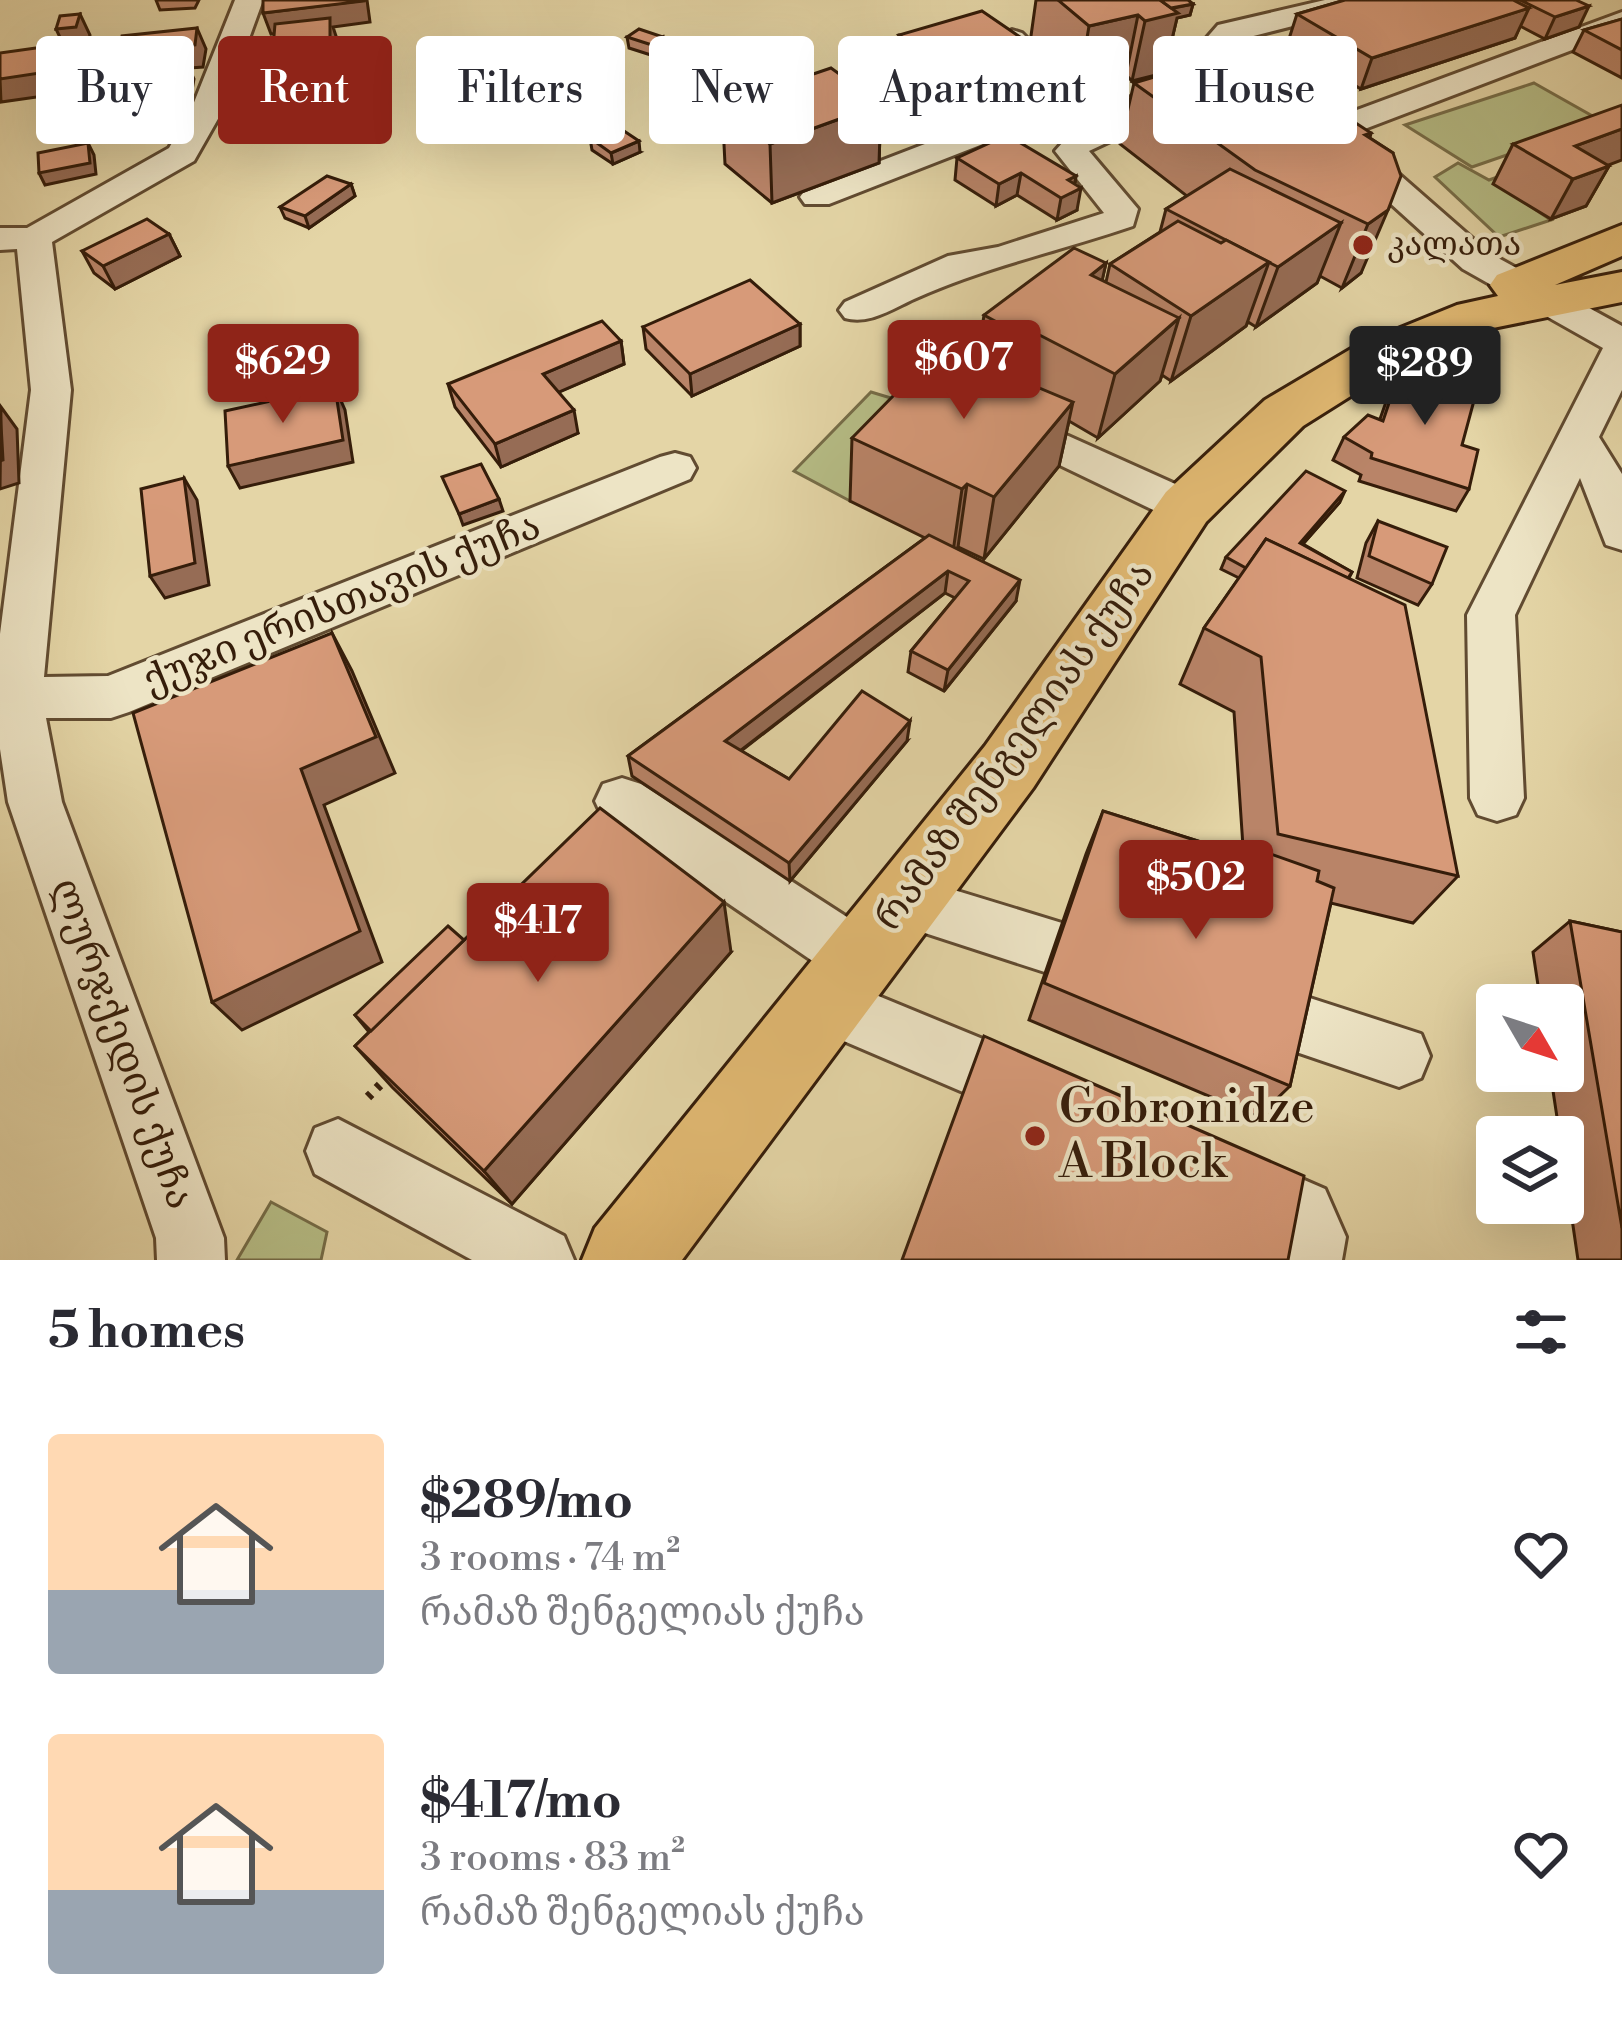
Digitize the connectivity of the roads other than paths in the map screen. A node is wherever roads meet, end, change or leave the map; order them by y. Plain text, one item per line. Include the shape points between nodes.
1 (249, 0) edge
2 (1363, 0) edge
3 (1622, 21) edge
4 (1266, 36) edge
5 (1153, 108) edge
6 (1357, 121) edge
7 (954, 144) edge
8 (1344, 144) edge
9 (817, 197) dead end
10 (17, 239) edge
11 (1622, 239) edge
12 (1622, 287) edge
13 (1513, 302) junction
14 (858, 310) dead end
15 (1622, 346) edge
16 (960, 400) edge
17 (1576, 435) junction
18 (675, 468) dead end
19 (1186, 507) junction
20 (1622, 533) edge
21 (8, 698) edge
22 (1496, 798) dead end
23 (622, 801) dead end
24 (905, 901) junction
25 (1054, 947) edge
26 (843, 981) junction
27 (1282, 1018) edge
28 (1399, 1056) dead end
29 (1091, 1118) edge
30 (353, 1124) road end
31 (1196, 1166) edge
32 (191, 1260) edge
33 (540, 1260) edge
34 (627, 1260) edge
35 (1308, 1260) edge

1 - 10 street, ლურჯქედის ქუჩა via 182,154
2 - 4 street
3 - 6 street
5 - 14 street via 1071,151 1121,209 1121,220 961,264
7 - 9 street
8 - 13 street
10 - 21 street, ლურჯქედის ქუჩა via 51,390
11 - 13 main road, რამაზ შენგელიას ქუჩა
12 - 13 main road, რამაზ შენგელიას ქუჩა
13 - 15 street
13 - 19 main road, რამაზ შენგელიას ქუჩა via 1374,358 1284,413
15 - 17 street
16 - 19 street
17 - 20 street
17 - 22 street via 1491,615
18 - 21 street, ქუჯი ერისთავის ქუჩა via 111,697
19 - 24 main road, რამაზ შენგელიას ქუჩა via 1009,767
21 - 32 street, ლურჯქედის ქუჩა via 35,802 190,1238
23 - 26 street
24 - 25 street
24 - 26 main road, რამაზ შენგელიას ქუჩა
26 - 29 street
26 - 34 main road, რამაზ შენგელიას ქუჩა
27 - 28 street
30 - 33 street
31 - 35 street via 1301,1214 1312,1237

